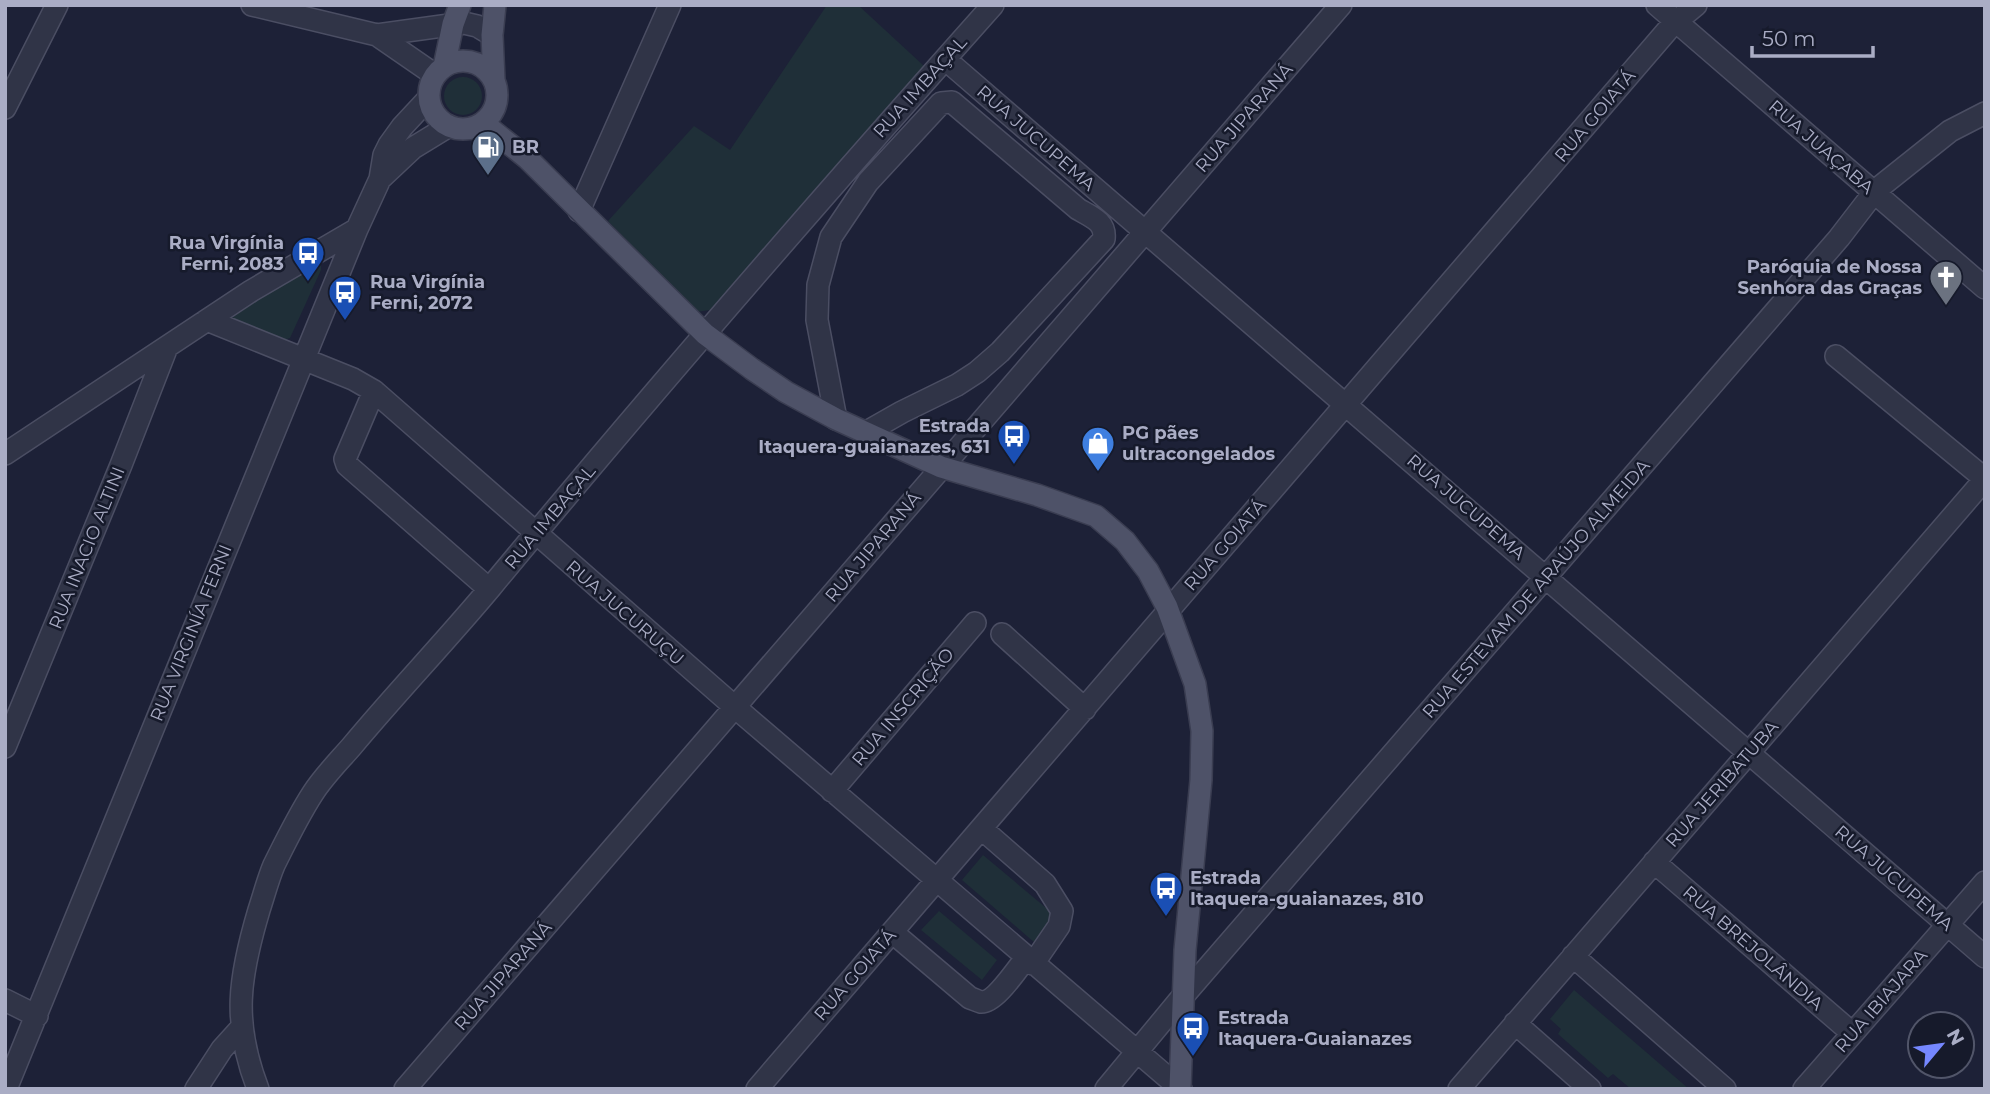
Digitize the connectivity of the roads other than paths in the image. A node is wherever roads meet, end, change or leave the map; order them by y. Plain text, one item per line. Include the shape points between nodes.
1 (57, 5) edge
2 (252, 5) edge
3 (495, 5) edge
4 (670, 5) edge
5 (993, 5) edge
6 (1341, 5) edge
7 (1657, 5) edge
8 (1696, 5) edge
9 (456, 15) edge
10 (1676, 22) junction
11 (492, 35) junction
12 (377, 36) junction
13 (945, 59) junction
14 (440, 71) junction
15 (494, 80) junction
16 (11, 81) edge
17 (429, 98) junction
18 (496, 104) junction
19 (5, 108) edge
20 (1985, 113) edge
21 (483, 123) junction
22 (449, 126) junction
23 (527, 158) junction
24 (380, 179) junction
25 (1874, 193) junction
26 (579, 211) junction
27 (357, 229) junction
28 (1146, 233) junction
29 (1981, 278) edge
30 (208, 320) junction
31 (705, 334) junction
32 (167, 347) junction
33 (1836, 356) dead end
34 (304, 358) junction
35 (374, 391) junction
36 (1346, 404) junction
37 (835, 419) junction
38 (865, 433) junction
39 (5, 454) edge
40 (941, 467) junction
41 (1985, 479) edge
42 (534, 534) junction
43 (1547, 577) junction
44 (489, 589) junction
45 (1169, 611) junction
46 (975, 623) dead end
47 (1002, 634) dead end
48 (736, 708) junction
49 (1085, 709) junction
50 (5, 747) edge
51 (1749, 753) junction
52 (832, 791) junction
53 (982, 829) junction
54 (1654, 862) junction
55 (937, 882) junction
56 (1985, 882) edge
57 (1948, 925) junction
58 (892, 932) junction
59 (1573, 956) junction
60 (1985, 957) edge
61 (1029, 961) junction
62 (1184, 996) junction
63 (5, 1000) edge
64 (37, 1016) junction
65 (1515, 1023) junction
66 (241, 1028) junction
67 (1852, 1034) junction
68 (1137, 1052) junction
69 (1181, 1088) edge
70 (6, 1089) edge
71 (196, 1089) edge
72 (258, 1089) edge
73 (405, 1089) edge
74 (757, 1089) edge
75 (1106, 1089) edge
76 (1459, 1089) edge
77 (1590, 1089) edge
78 (1725, 1089) edge
79 (1804, 1089) edge

1 - 16 street
2 - 12 street
3 - 11 main road
4 - 26 street
5 - 13 street, RUA IMBAÇAL
6 - 28 street, RUA JIPARANÁ
7 - 10 street, RUA JUAÇABA
8 - 10 street, RUA GOIATÁ
9 - 11 street
9 - 12 street via 418,31
9 - 14 main road
10 - 25 street, RUA JUAÇABA
10 - 36 street, RUA GOIATÁ
11 - 15 main road
12 - 14 street
13 - 28 street, RUA JUCUPEMA
13 - 31 street, RUA IMBAÇAL
14 - 15 main road via 466,61 478,64
14 - 17 main road via 430,86
15 - 18 main road
16 - 19 street
17 - 22 main road via 439,119
17 - 24 street, RUA VIRGINÍA FERNI via 389,145
18 - 21 main road
18 - 23 main road
20 - 25 street, RUA ESTEVAM DE ARAÚJO ALMEIDA via 1950,131
21 - 22 main road via 461,129
21 - 23 main road
22 - 24 street, RUA VIRGINÍA FERNI via 413,148
23 - 26 main road
24 - 27 street, RUA VIRGINÍA FERNI
25 - 29 street, RUA JUAÇABA
25 - 43 street, RUA ESTEVAM DE ARAÚJO ALMEIDA
26 - 31 main road
27 - 30 street
27 - 34 street, RUA VIRGINÍA FERNI
28 - 36 street, RUA JUCUPEMA
28 - 40 street, RUA JIPARANÁ
30 - 32 street
30 - 34 street, RUA JUCURUÇU
31 - 37 main road via 786,392
31 - 42 street, RUA IMBAÇAL
32 - 39 street
32 - 50 street, RUA INACIO ALTINI
33 - 41 street
34 - 35 street, RUA JUCURUÇU
34 - 64 street, RUA VIRGINÍA FERNI
35 - 42 street, RUA JUCURUÇU
35 - 44 street via 345,462
36 - 43 street, RUA JUCUPEMA
36 - 45 street, RUA GOIATÁ
37 - 38 main road
37 - 38 street via 817,320 818,285 831,237 875,174 941,103 952,102 1078,209 1100,222 1104,239 977,372
38 - 40 main road
40 - 45 main road via 1096,516 1125,541 1148,571
40 - 48 street, RUA JIPARANÁ
41 - 51 street, RUA JERIBATUBA
42 - 44 street, RUA IMBAÇAL
42 - 48 street, RUA JUCURUÇU
43 - 51 street, RUA JUCUPEMA
43 - 62 street, RUA ESTEVAM DE ARAÚJO ALMEIDA
44 - 66 street, RUA IMBAÇAL via 314,791 296,822 272,870 250,942 239,1009
45 - 49 street, RUA GOIATÁ
45 - 62 main road via 1195,684 1202,731
46 - 52 street, RUA INSCRIÇÃO
47 - 49 street
48 - 52 street, RUA JUCURUÇU
48 - 73 street, RUA JIPARANÁ
49 - 53 street, RUA GOIATÁ
51 - 54 street, RUA JERIBATUBA
51 - 57 street, RUA JUCUPEMA
52 - 55 street, RUA JUCURUÇU
53 - 55 street, RUA GOIATÁ
53 - 61 street via 1045,884 1062,911 1059,926
54 - 59 street, RUA JERIBATUBA
54 - 67 street, RUA BREJOLÂNDIA
55 - 58 street, RUA GOIATÁ
55 - 61 street, RUA JUCURUÇU
56 - 57 street, RUA IBIAJARA
57 - 60 street, RUA JUCUPEMA
57 - 67 street, RUA IBIAJARA
58 - 61 street via 970,998 981,1002 990,1000
58 - 74 street, RUA GOIATÁ
59 - 65 street, RUA JERIBATUBA
59 - 78 street
61 - 68 street
62 - 68 street, RUA ESTEVAM DE ARAÚJO ALMEIDA
62 - 69 main road
63 - 64 street
64 - 70 street, RUA VIRGINÍA FERNI
65 - 76 street, RUA JERIBATUBA
65 - 77 street
66 - 71 street
66 - 72 street, RUA IMBAÇAL
67 - 79 street, RUA IBIAJARA
68 - 69 street
68 - 75 street, RUA ESTEVAM DE ARAÚJO ALMEIDA

